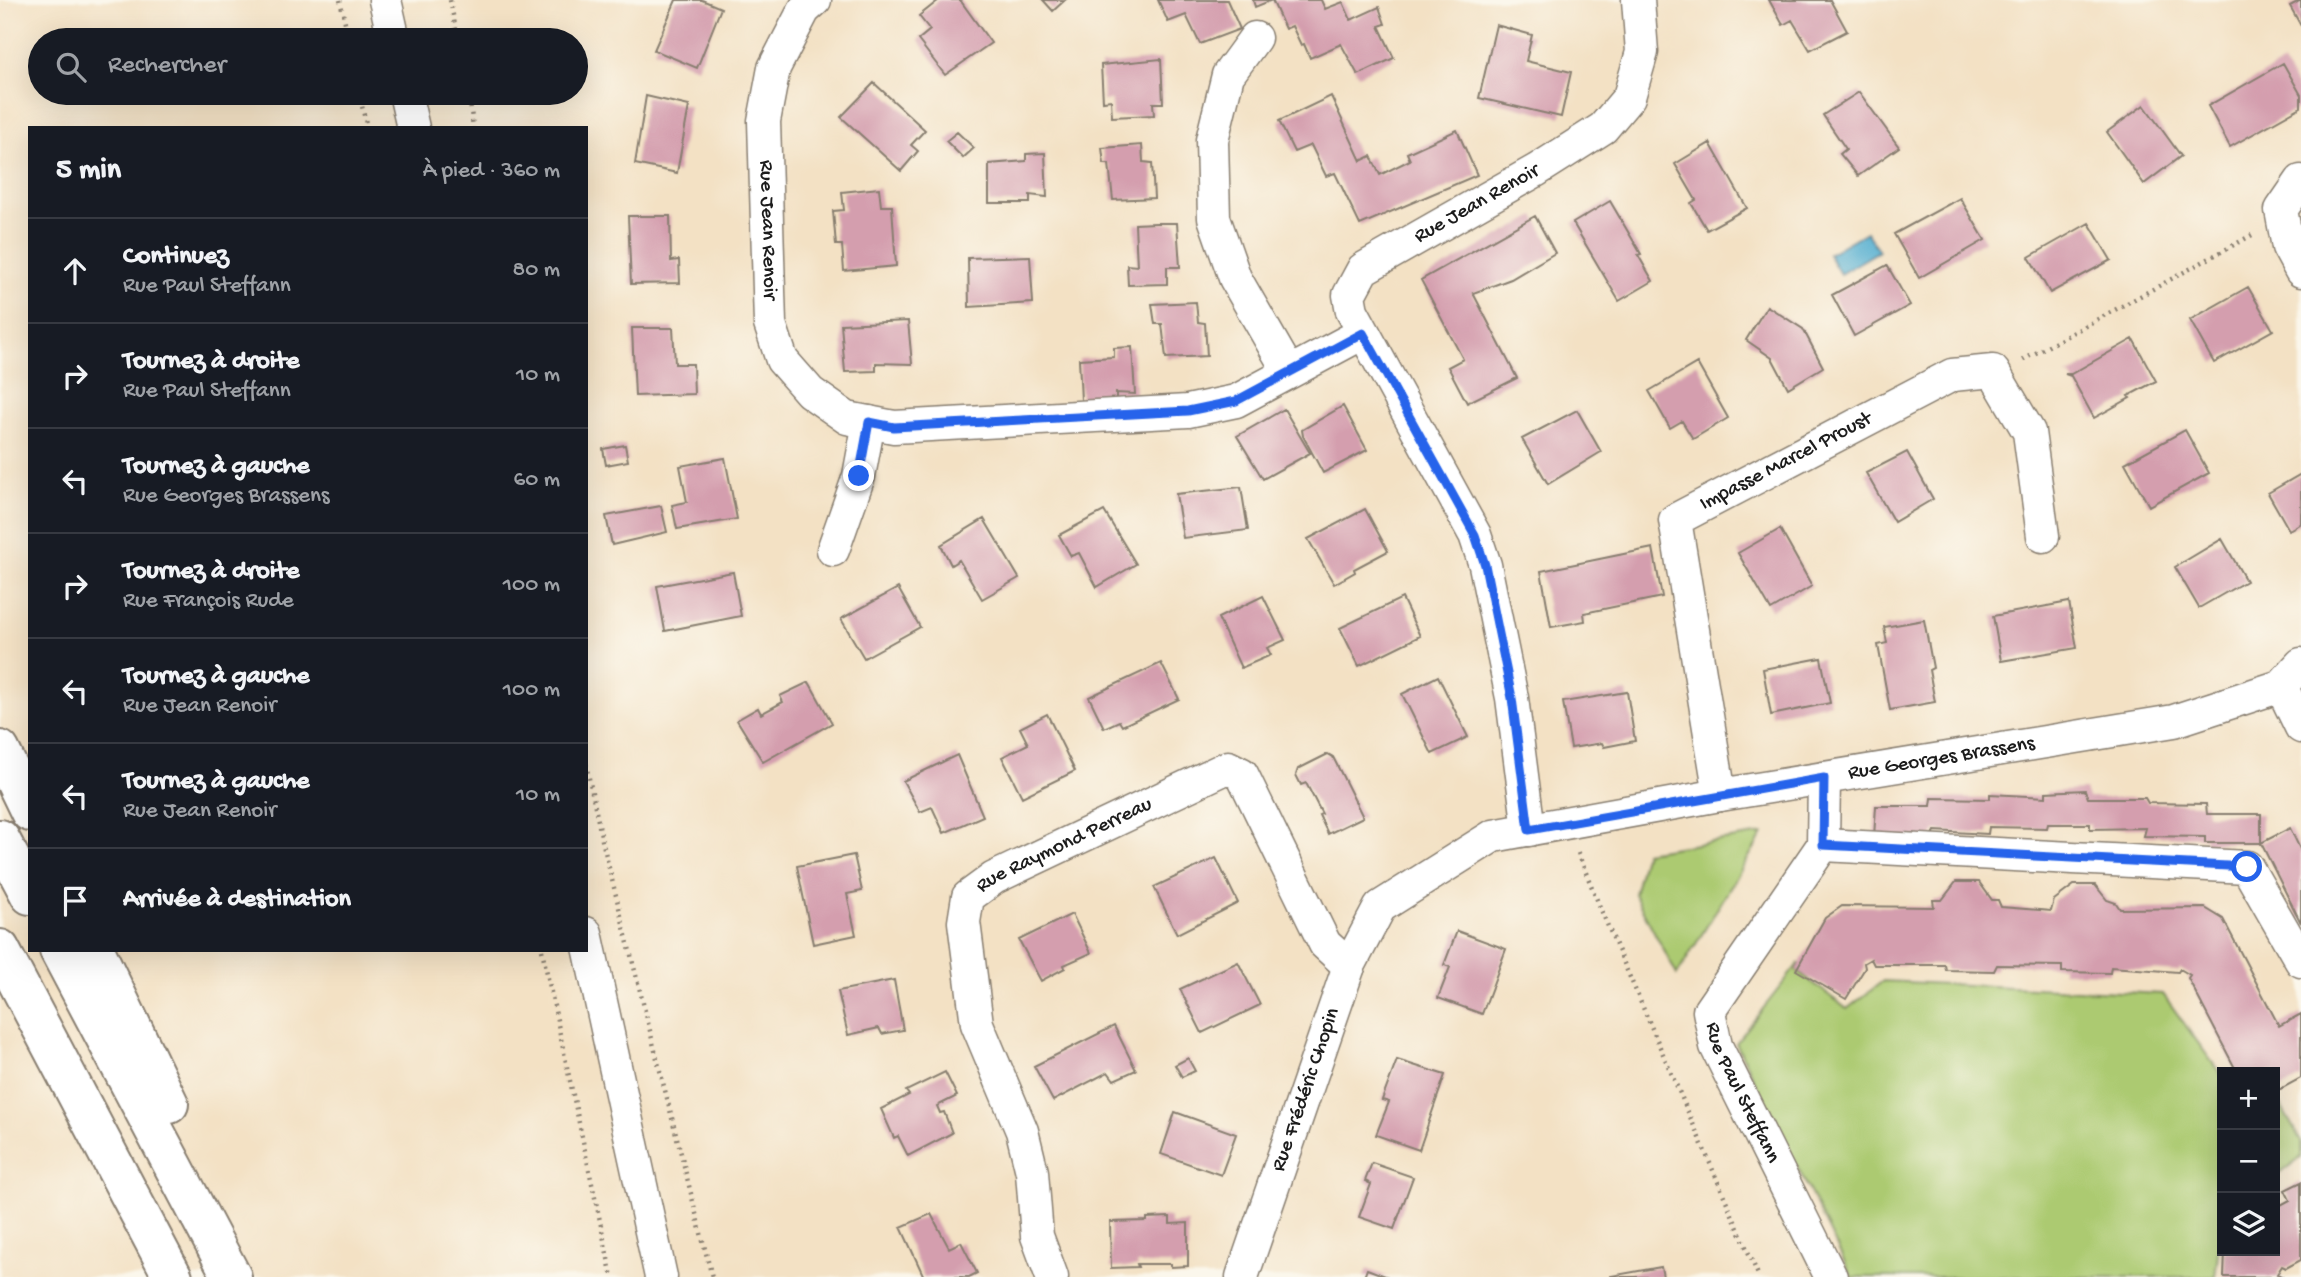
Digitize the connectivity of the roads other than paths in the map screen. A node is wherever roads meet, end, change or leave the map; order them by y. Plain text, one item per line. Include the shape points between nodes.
1 (386, 0) edge
2 (815, 0) edge
3 (1637, 0) edge
4 (392, 28) edge
5 (1255, 38) dead end
6 (408, 105) edge
7 (413, 126) edge
8 (2301, 181) edge
9 (2301, 271) edge
10 (1363, 333) junction
11 (1289, 372) junction
12 (869, 422) junction
13 (2043, 536) dead end
14 (833, 550) dead end
15 (2291, 675) edge
16 (2301, 727) edge
17 (0, 750) edge
18 (1824, 778) junction
19 (1720, 795) junction
20 (28, 808) edge
21 (1529, 830) junction
22 (0, 839) edge
23 (1823, 845) junction
24 (28, 891) edge
25 (1380, 907) joint
26 (588, 942) edge
27 (0, 949) edge
28 (60, 952) edge
29 (96, 952) edge
30 (2301, 961) edge
31 (1349, 966) junction
32 (0, 989) edge
33 (78, 1098) junction
34 (173, 1277) edge
35 (232, 1277) edge
36 (251, 1277) edge
37 (661, 1277) edge
38 (1052, 1277) edge
39 (1241, 1277) edge
40 (1831, 1277) edge

1 - 4 street
2 - 12 street, Rue Jean Renoir via 804,10 775,68 764,121 770,324 782,360 810,392 847,418
3 - 10 street, Rue Jean Renoir via 1642,51 1629,97 1603,128 1363,269 1349,295
5 - 11 street via 1227,75 1212,140 1214,218 1235,278
6 - 7 street
8 - 9 street via 2281,210 2288,247
10 - 11 street, Rue Jean Renoir
10 - 21 street via 1475,535 1512,698
11 - 12 street, Rue Jean Renoir via 1236,401 1188,411 894,427
12 - 14 street via 859,476
13 - 19 street, Impasse Marcel Proust via 2029,432 1993,371 1952,375 1675,520
15 - 16 street
15 - 18 street, Rue Georges Brassens via 2174,721
17 - 20 highway
18 - 19 street, Rue Georges Brassens
18 - 23 street
19 - 21 street, Rue Georges Brassens
21 - 25 street, Rue Georges Brassens via 1493,836
22 - 24 highway
23 - 30 street via 2247,867
23 - 40 street, Rue Paul Steffann via 1709,1011 1716,1046
25 - 31 street, Rue Frédéric Chopin
26 - 37 street
27 - 33 highway
28 - 35 highway
29 - 36 highway
31 - 38 street, Rue Raymond Perreau via 1325,944 1242,774 1228,767 994,878 968,897 964,922 977,1024 1022,1131 1032,1172 1037,1236
31 - 39 street, Rue Frédéric Chopin
32 - 33 highway
33 - 34 highway

